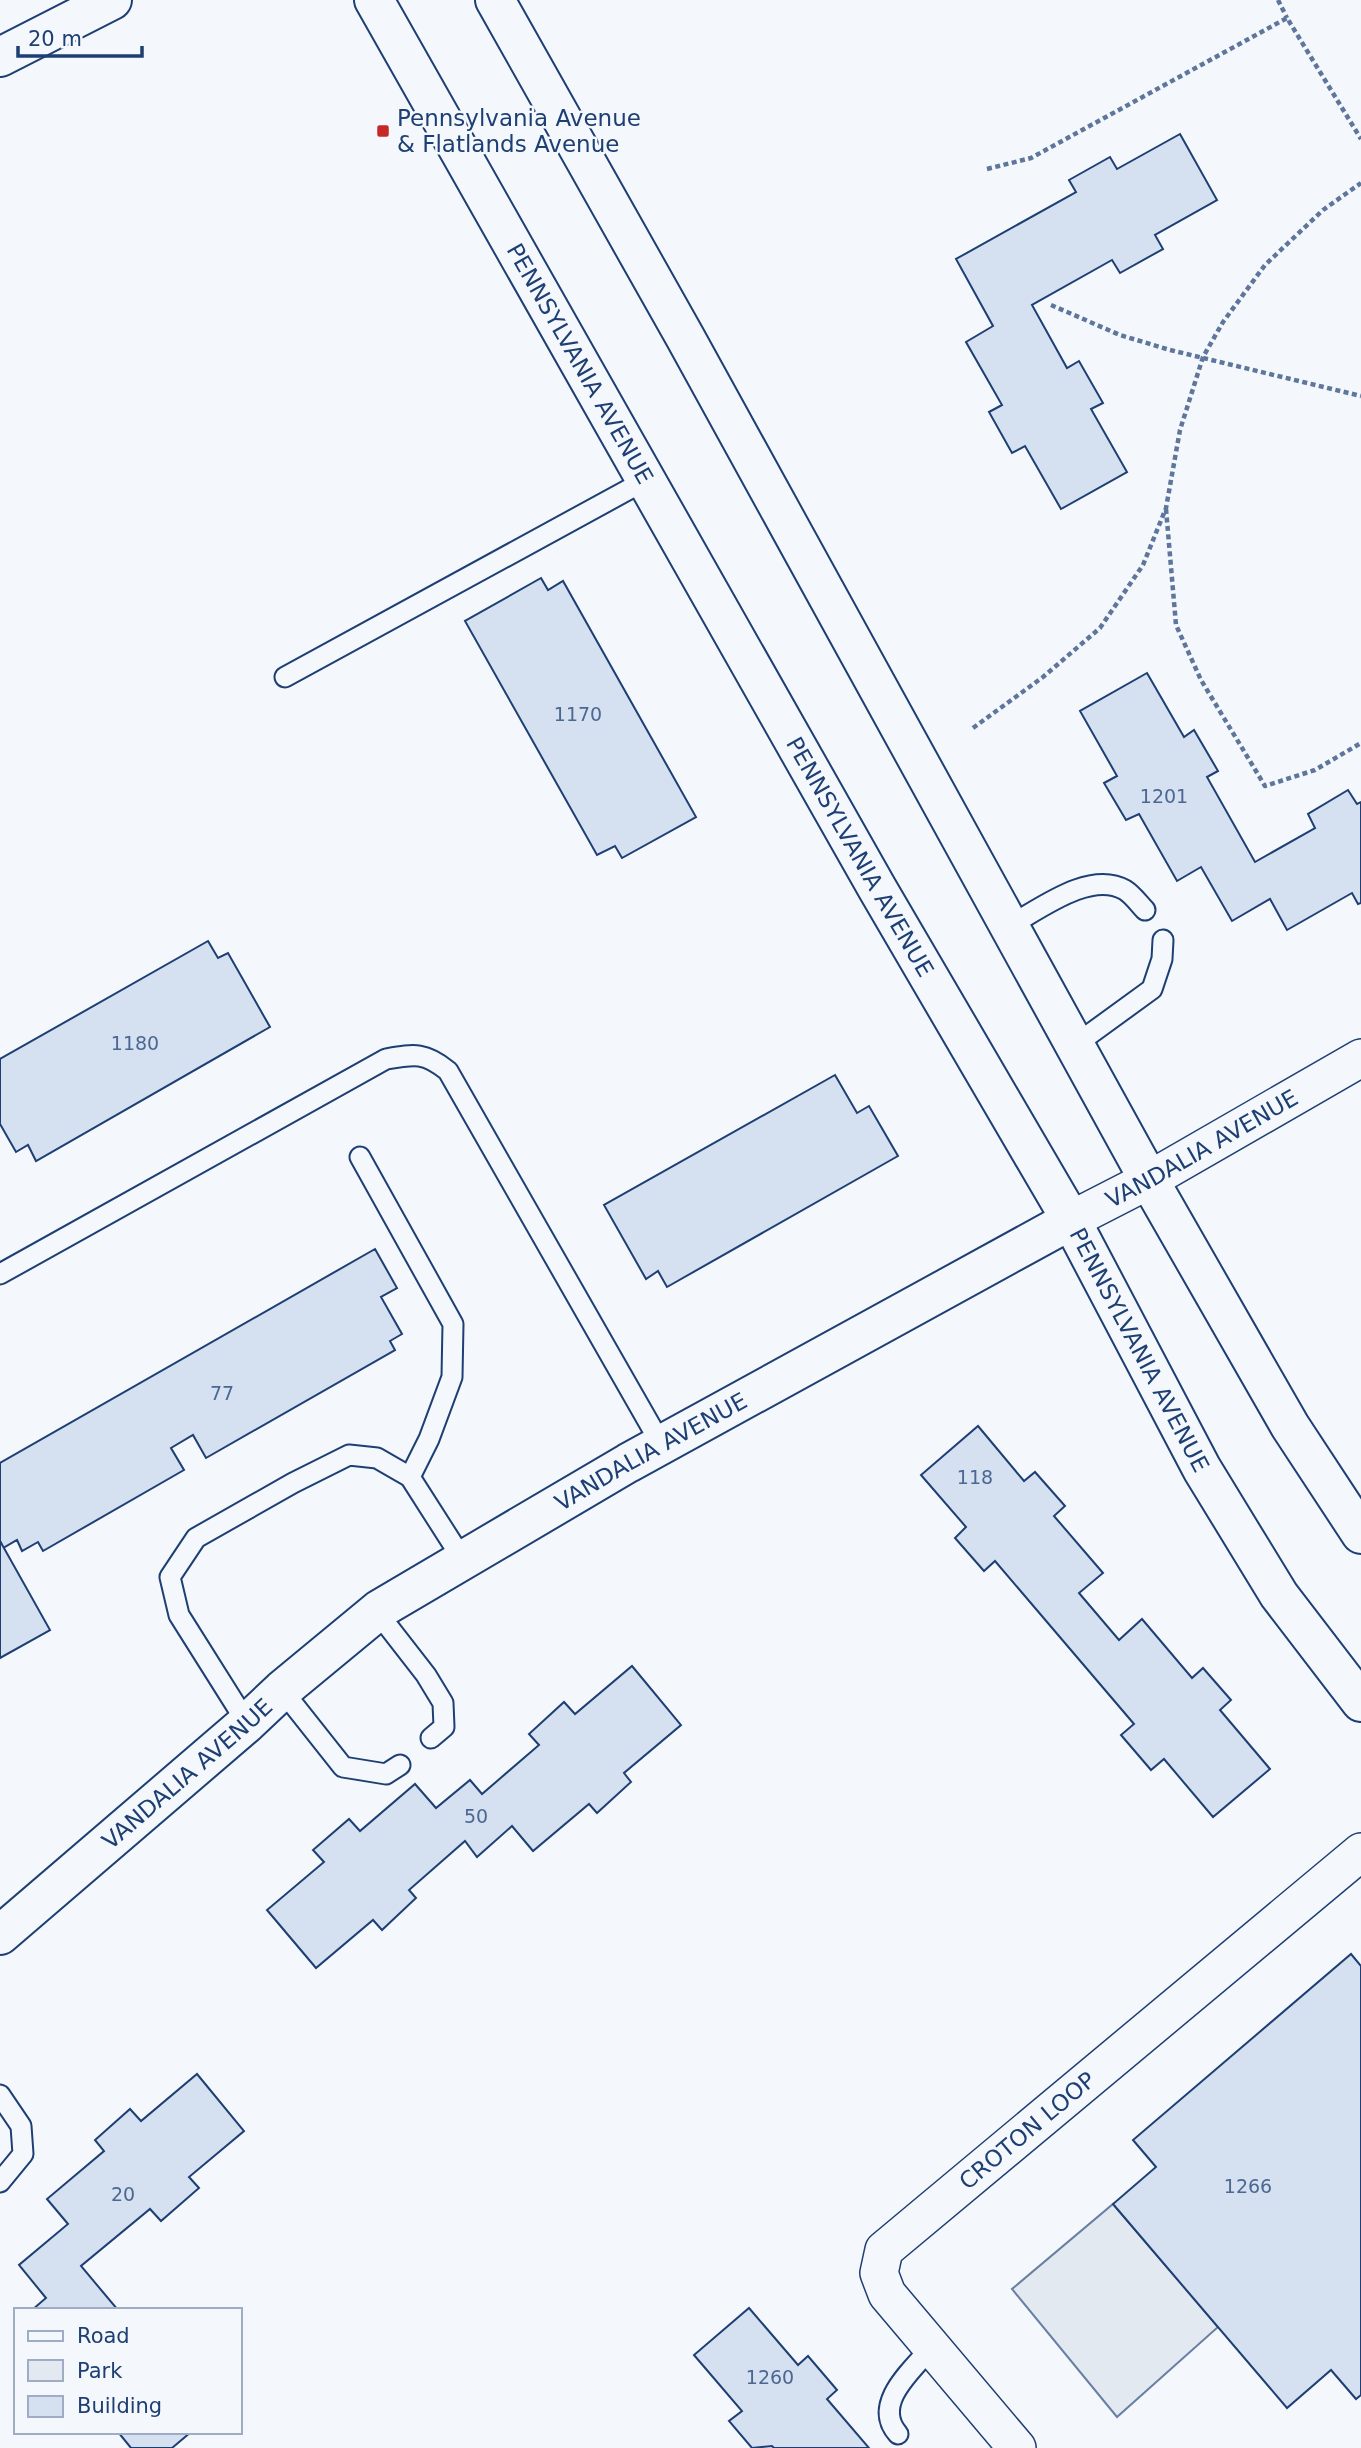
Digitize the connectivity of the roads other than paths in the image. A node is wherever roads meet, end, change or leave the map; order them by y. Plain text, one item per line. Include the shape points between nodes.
1 (112, 0) edge
2 (374, 0) edge
3 (495, 0) edge
4 (0, 57) edge
5 (646, 480) junction
6 (285, 677) dead end
7 (1145, 910) dead end
8 (1009, 926) junction
9 (1163, 940) dead end
10 (1075, 1045) junction
11 (1361, 1058) edge
12 (360, 1157) dead end
13 (1149, 1180) junction
14 (1070, 1220) junction
15 (0, 1274) edge
16 (661, 1444) junction
17 (410, 1477) junction
18 (1361, 1534) edge
19 (463, 1560) junction
20 (377, 1612) junction
21 (282, 1690) junction
22 (1361, 1702) edge
23 (247, 1723) junction
24 (431, 1738) dead end
25 (400, 1765) dead end
26 (1361, 1852) edge
27 (6, 1921) edge
28 (0, 2095) edge
29 (0, 2182) edge
30 (932, 2347) junction
31 (898, 2434) dead end
32 (1013, 2447) edge

1 - 4 main road
2 - 5 main road, PENNSYLVANIA AVENUE
3 - 8 main road
5 - 6 lane
5 - 14 main road, PENNSYLVANIA AVENUE
7 - 8 lane via 1125,890 1100,883 1065,894
8 - 10 main road
9 - 10 lane via 1152,989
10 - 13 main road
11 - 13 street, VANDALIA AVENUE
12 - 17 lane via 453,1324 453,1377
13 - 14 street, VANDALIA AVENUE
13 - 18 main road via 1290,1426
14 - 16 main road, VANDALIA AVENUE
14 - 22 main road, PENNSYLVANIA AVENUE via 1216,1492 1279,1595
15 - 16 lane via 386,1059 431,1057 448,1071
16 - 19 main road, VANDALIA AVENUE
17 - 19 lane
17 - 23 lane via 377,1458 349,1455 196,1538 170,1577 179,1615
19 - 20 main road, VANDALIA AVENUE
20 - 21 main road, VANDALIA AVENUE
20 - 24 lane via 443,1703 444,1727
21 - 23 main road, VANDALIA AVENUE
21 - 25 lane via 343,1767 386,1774
23 - 27 main road, VANDALIA AVENUE
26 - 30 street, CROTON LOOP via 884,2250 879,2273 887,2294
28 - 29 lane via 21,2126 23,2154
30 - 31 lane via 896,2388 889,2406 891,2426
30 - 32 street, CROTON LOOP

